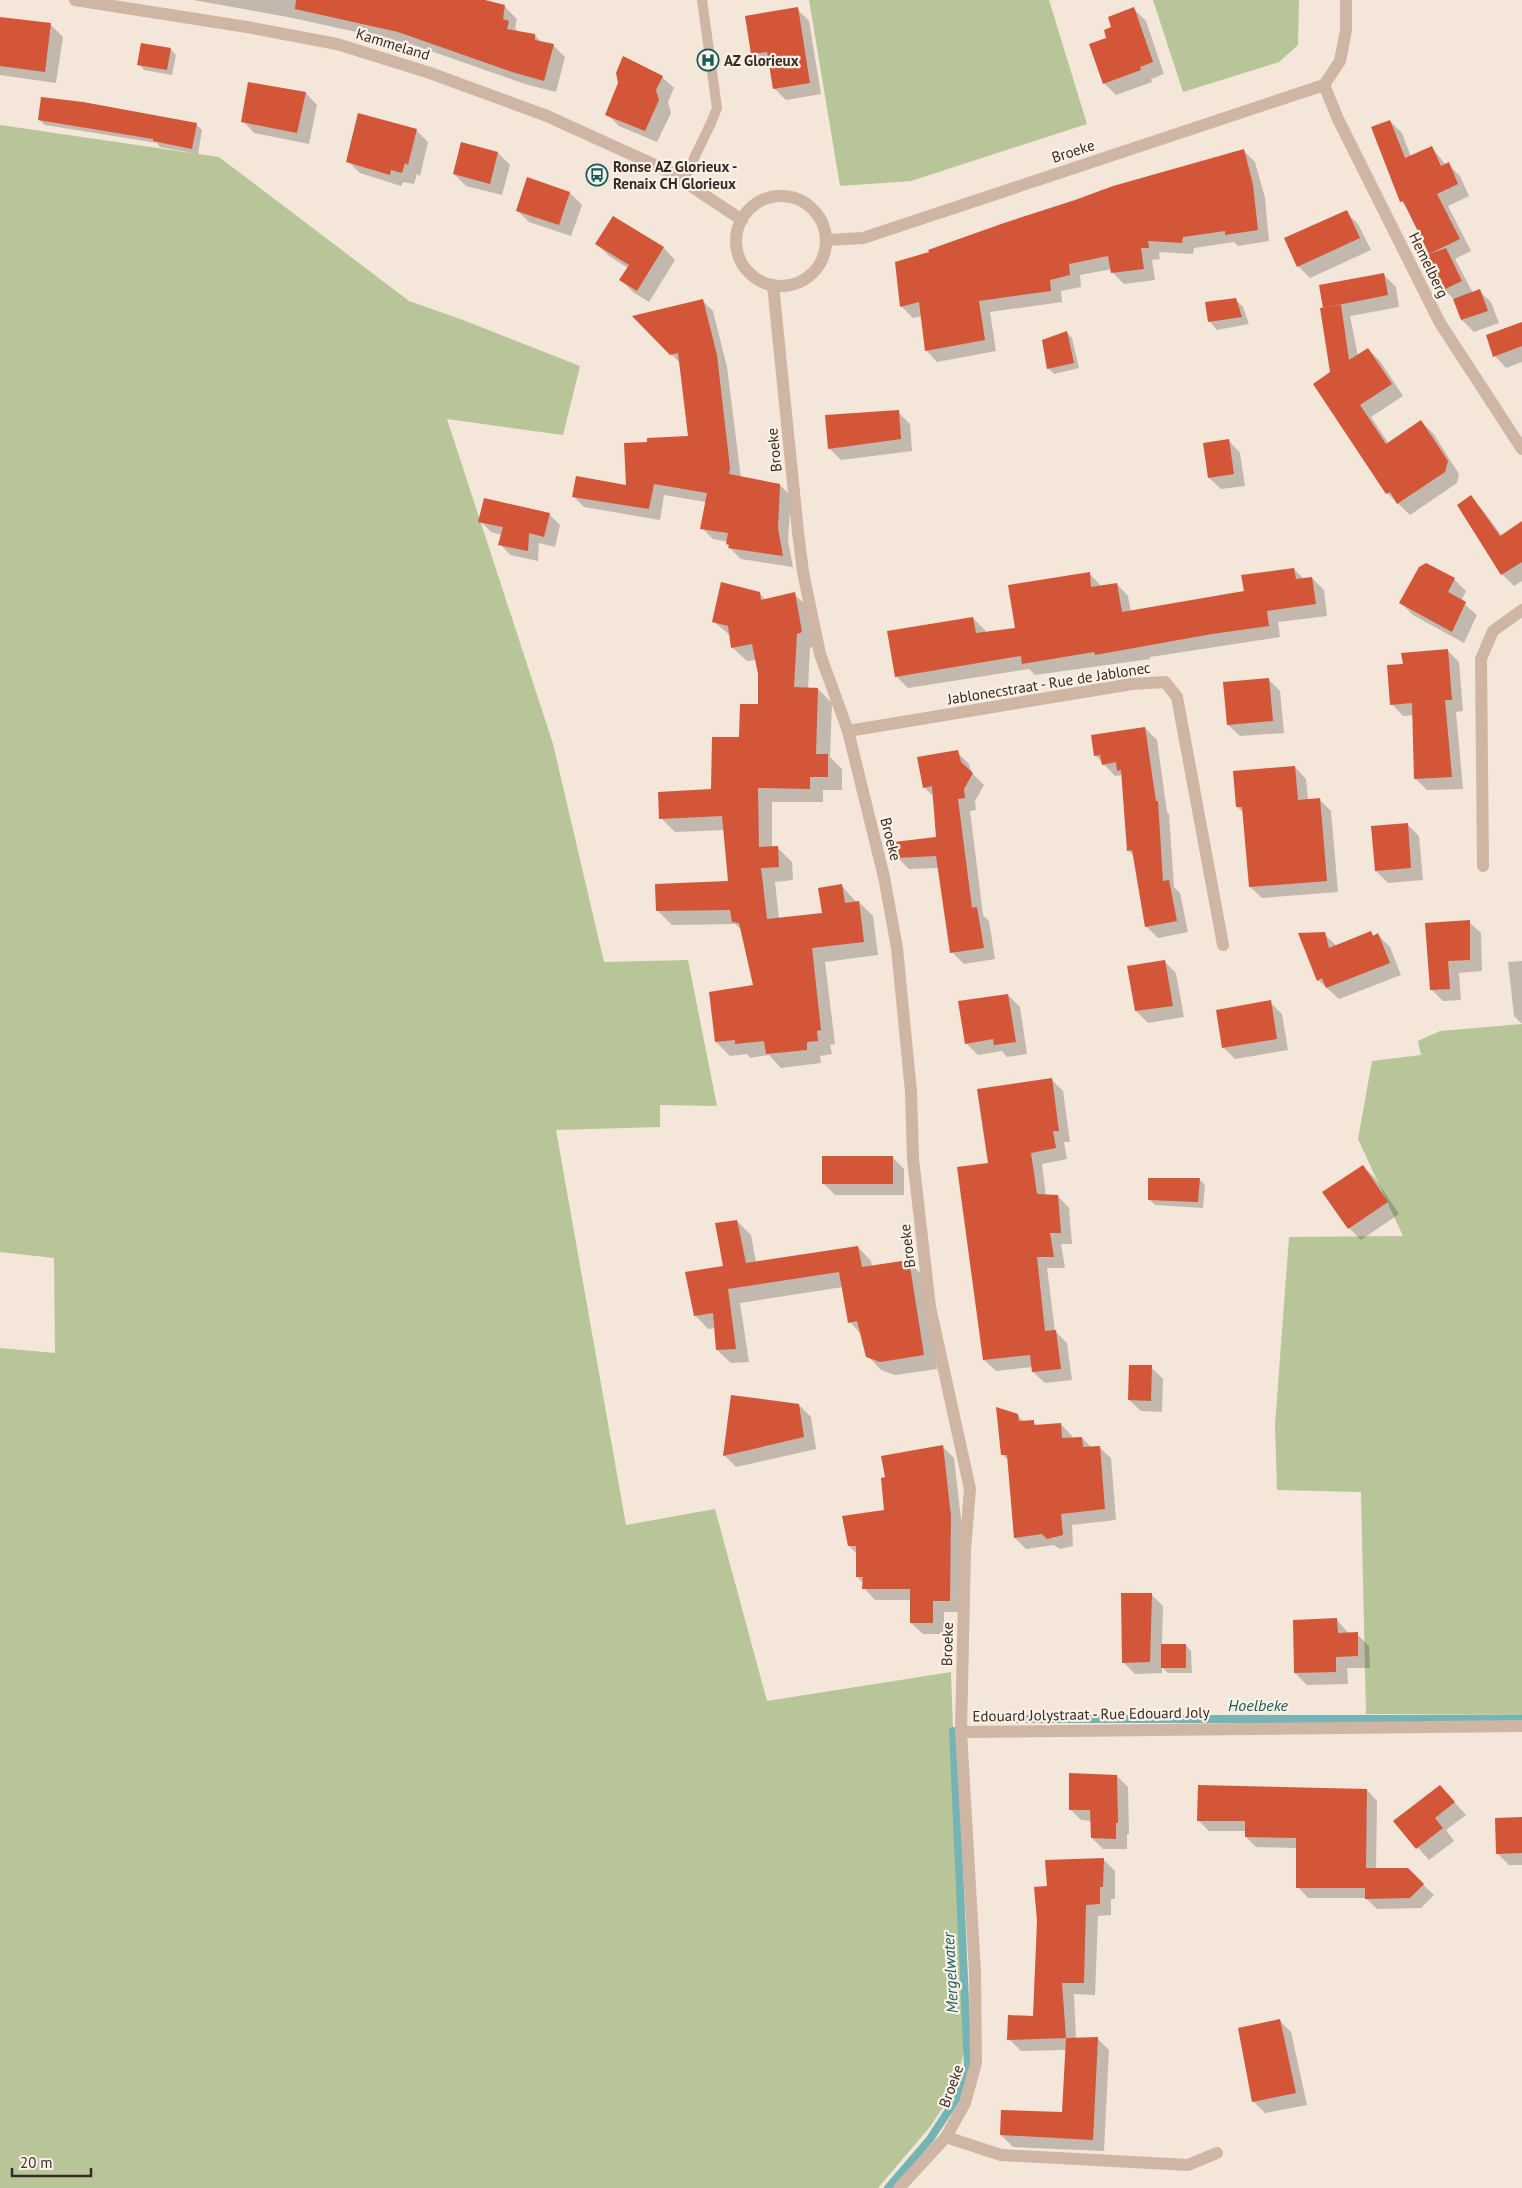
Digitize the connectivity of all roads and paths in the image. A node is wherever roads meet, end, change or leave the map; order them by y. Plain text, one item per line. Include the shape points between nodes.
1 (75, 0) edge
2 (702, 0) edge
3 (1346, 0) edge
4 (1324, 85) junction
5 (683, 181) junction
6 (742, 220) junction
7 (826, 240) junction
8 (773, 285) junction
9 (1522, 449) edge
10 (1522, 610) edge
11 (848, 731) junction
12 (1483, 866) dead end
13 (1223, 946) dead end
14 (1522, 1726) edge
15 (961, 1732) junction
16 (946, 2137) junction
17 (1217, 2152) dead end
18 (899, 2188) edge

1 - 5 street, Kammeland via 247,27 346,47 430,73 547,116 668,171
2 - 5 lane via 717,108
3 - 4 street via 1346,30 1340,61
4 - 7 street, Broeke via 863,238
4 - 9 street, Hemelberg via 1440,323
5 - 6 street, Kammeland
6 - 7 street via 751,208 764,200 794,198 818,216
6 - 8 street via 736,242 742,264 759,280
7 - 8 street via 822,260 812,274 790,285
8 - 11 street, Broeke via 803,572 820,654
10 - 12 street via 1493,631 1481,659
11 - 13 street, Jablonecstraat - Rue de Jablonec via 1132,684 1165,682 1177,697
11 - 15 street, Broeke via 884,877 897,948 911,1092 913,1159 930,1307 970,1489 965,1550
14 - 15 street, Edouard Jolystraat - Rue Edouard Joly
15 - 16 street, Broeke via 975,1972 976,2063 965,2103
16 - 17 street via 1001,2155 1188,2165
16 - 18 street, Broeke

